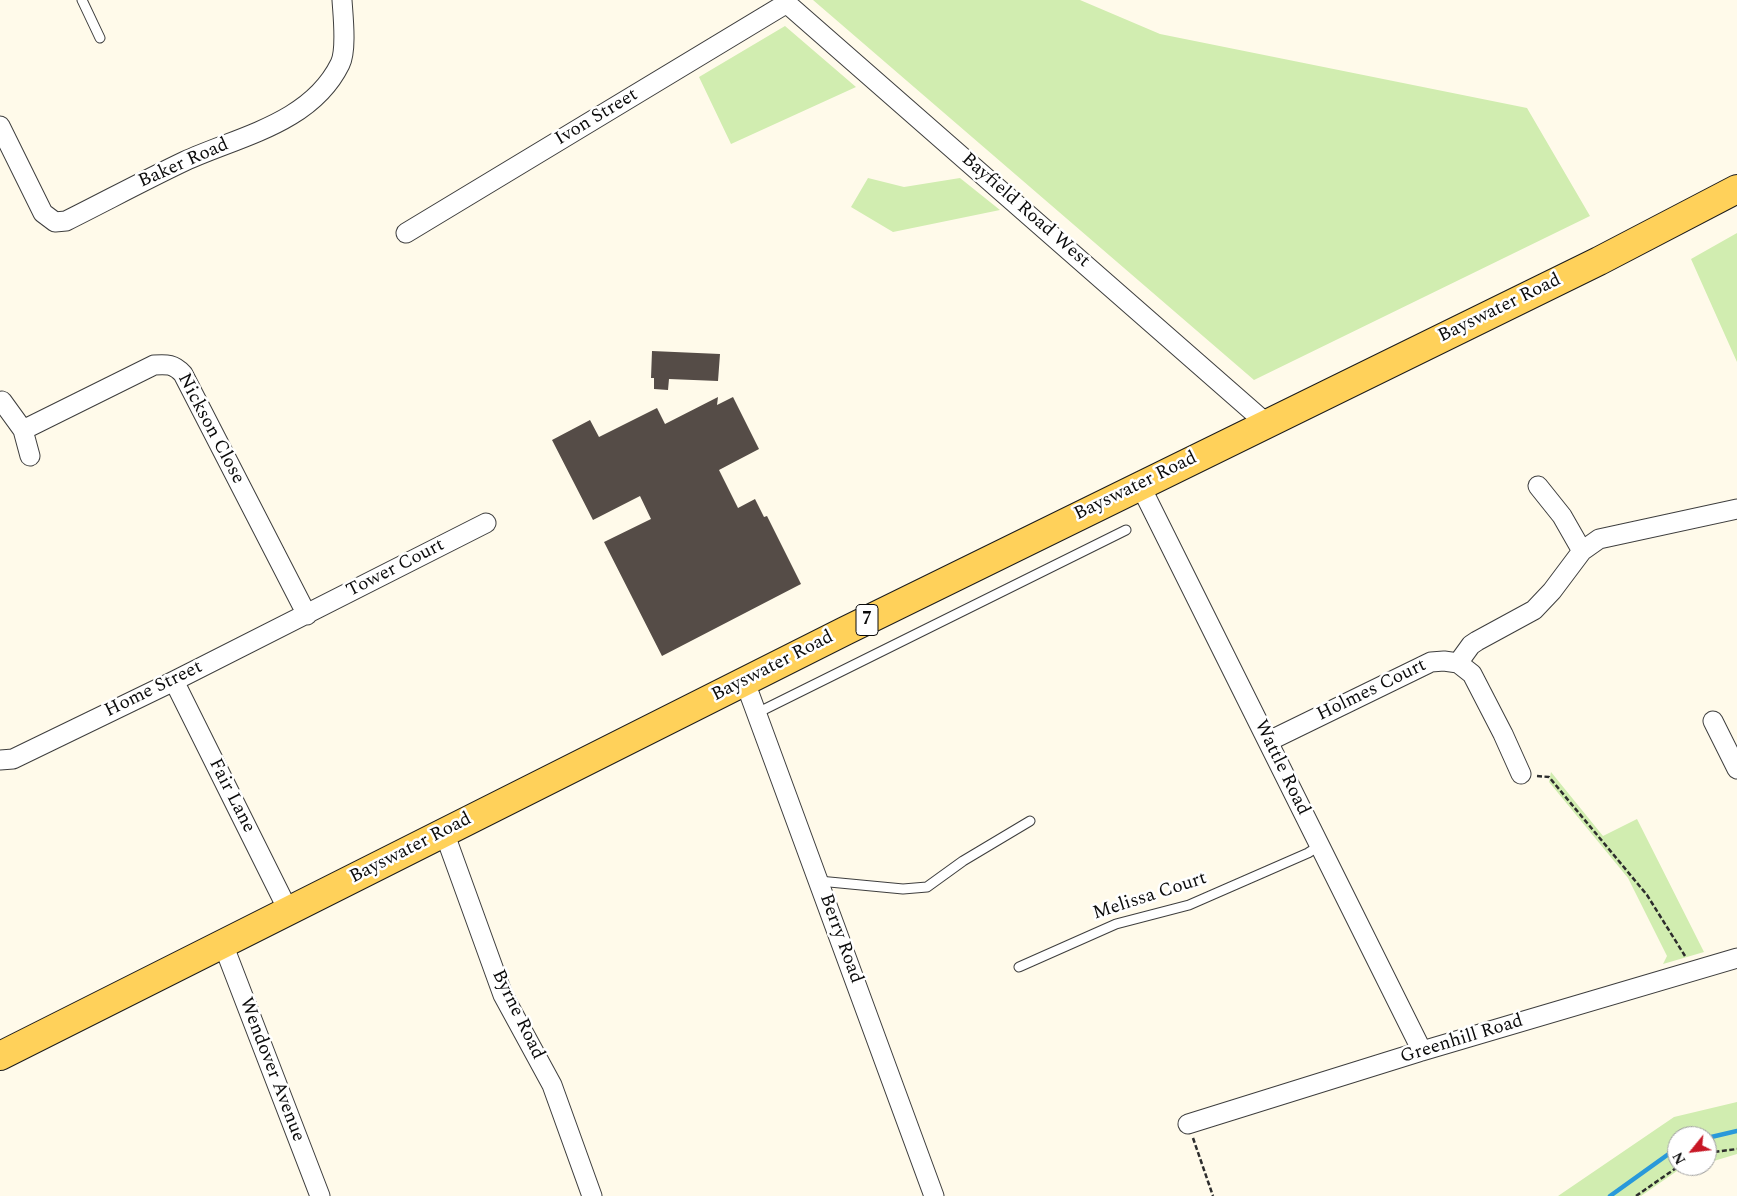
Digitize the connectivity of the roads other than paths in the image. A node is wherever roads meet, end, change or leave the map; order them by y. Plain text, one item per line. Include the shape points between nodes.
1 (82, 0) edge
2 (342, 0) edge
3 (785, 2) edge
4 (100, 38) dead end
5 (0, 126) edge
6 (1737, 190) edge
7 (406, 233) dead end
8 (2, 402) dead end
9 (1267, 424) junction
10 (23, 430) junction
11 (30, 456) dead end
12 (1140, 485) junction
13 (1538, 486) dead end
14 (1737, 509) edge
15 (486, 523) dead end
16 (1126, 530) dead end
17 (1582, 551) junction
18 (306, 615) junction
19 (1458, 663) junction
20 (174, 681) junction
21 (746, 682) junction
22 (757, 713) junction
23 (1713, 721) dead end
24 (1269, 741) junction
25 (0, 760) edge
26 (1737, 769) edge
27 (1521, 774) road end
28 (1030, 821) dead end
29 (444, 832) junction
30 (1319, 846) junction
31 (819, 881) junction
32 (288, 910) junction
33 (223, 944) junction
34 (1737, 958) edge
35 (1019, 967) dead end
36 (1422, 1051) junction
37 (0, 1056) edge
38 (1188, 1124) road end
39 (320, 1196) edge
40 (592, 1196) edge
41 (934, 1196) edge

1 - 4 lane
2 - 5 street, Baker Road via 345,29 341,63 314,98 270,128 187,160 66,221 54,222 43,213
3 - 7 street, Ivon Street
3 - 9 street, Bayfield Road West
6 - 9 main road, Bayswater Road / 7
8 - 10 street
9 - 12 main road, Bayswater Road / 7
10 - 11 street
10 - 18 street, Nickson Close via 154,365 175,366 183,374
12 - 21 main road, Bayswater Road / 7
12 - 24 street, Wattle Road
13 - 17 street via 1562,516
14 - 17 street via 1599,539
15 - 18 street, Tower Court
16 - 22 lane
17 - 19 street via 1534,610 1471,645
18 - 20 street, Home Street
19 - 24 street, Holmes Court via 1431,662
19 - 27 street via 1472,674
20 - 25 street, Home Street via 13,759
20 - 32 street, Fair Lane
21 - 22 street, Berry Road
21 - 29 main road, Bayswater Road / 7
22 - 31 street, Berry Road
23 - 26 street
24 - 30 street, Wattle Road
28 - 31 lane via 927,887 903,889
29 - 32 main road, Bayswater Road / 7
29 - 40 street, Byrne Road via 503,995 552,1085
30 - 35 lane, Melissa Court via 1189,905 1116,924
30 - 36 street, Wattle Road
31 - 41 street, Berry Road
32 - 33 main road, Bayswater Road / 7
33 - 37 main road, Bayswater Road / 7
33 - 39 street, Wendover Avenue
34 - 36 street, Greenhill Road
36 - 38 street, Greenhill Road

